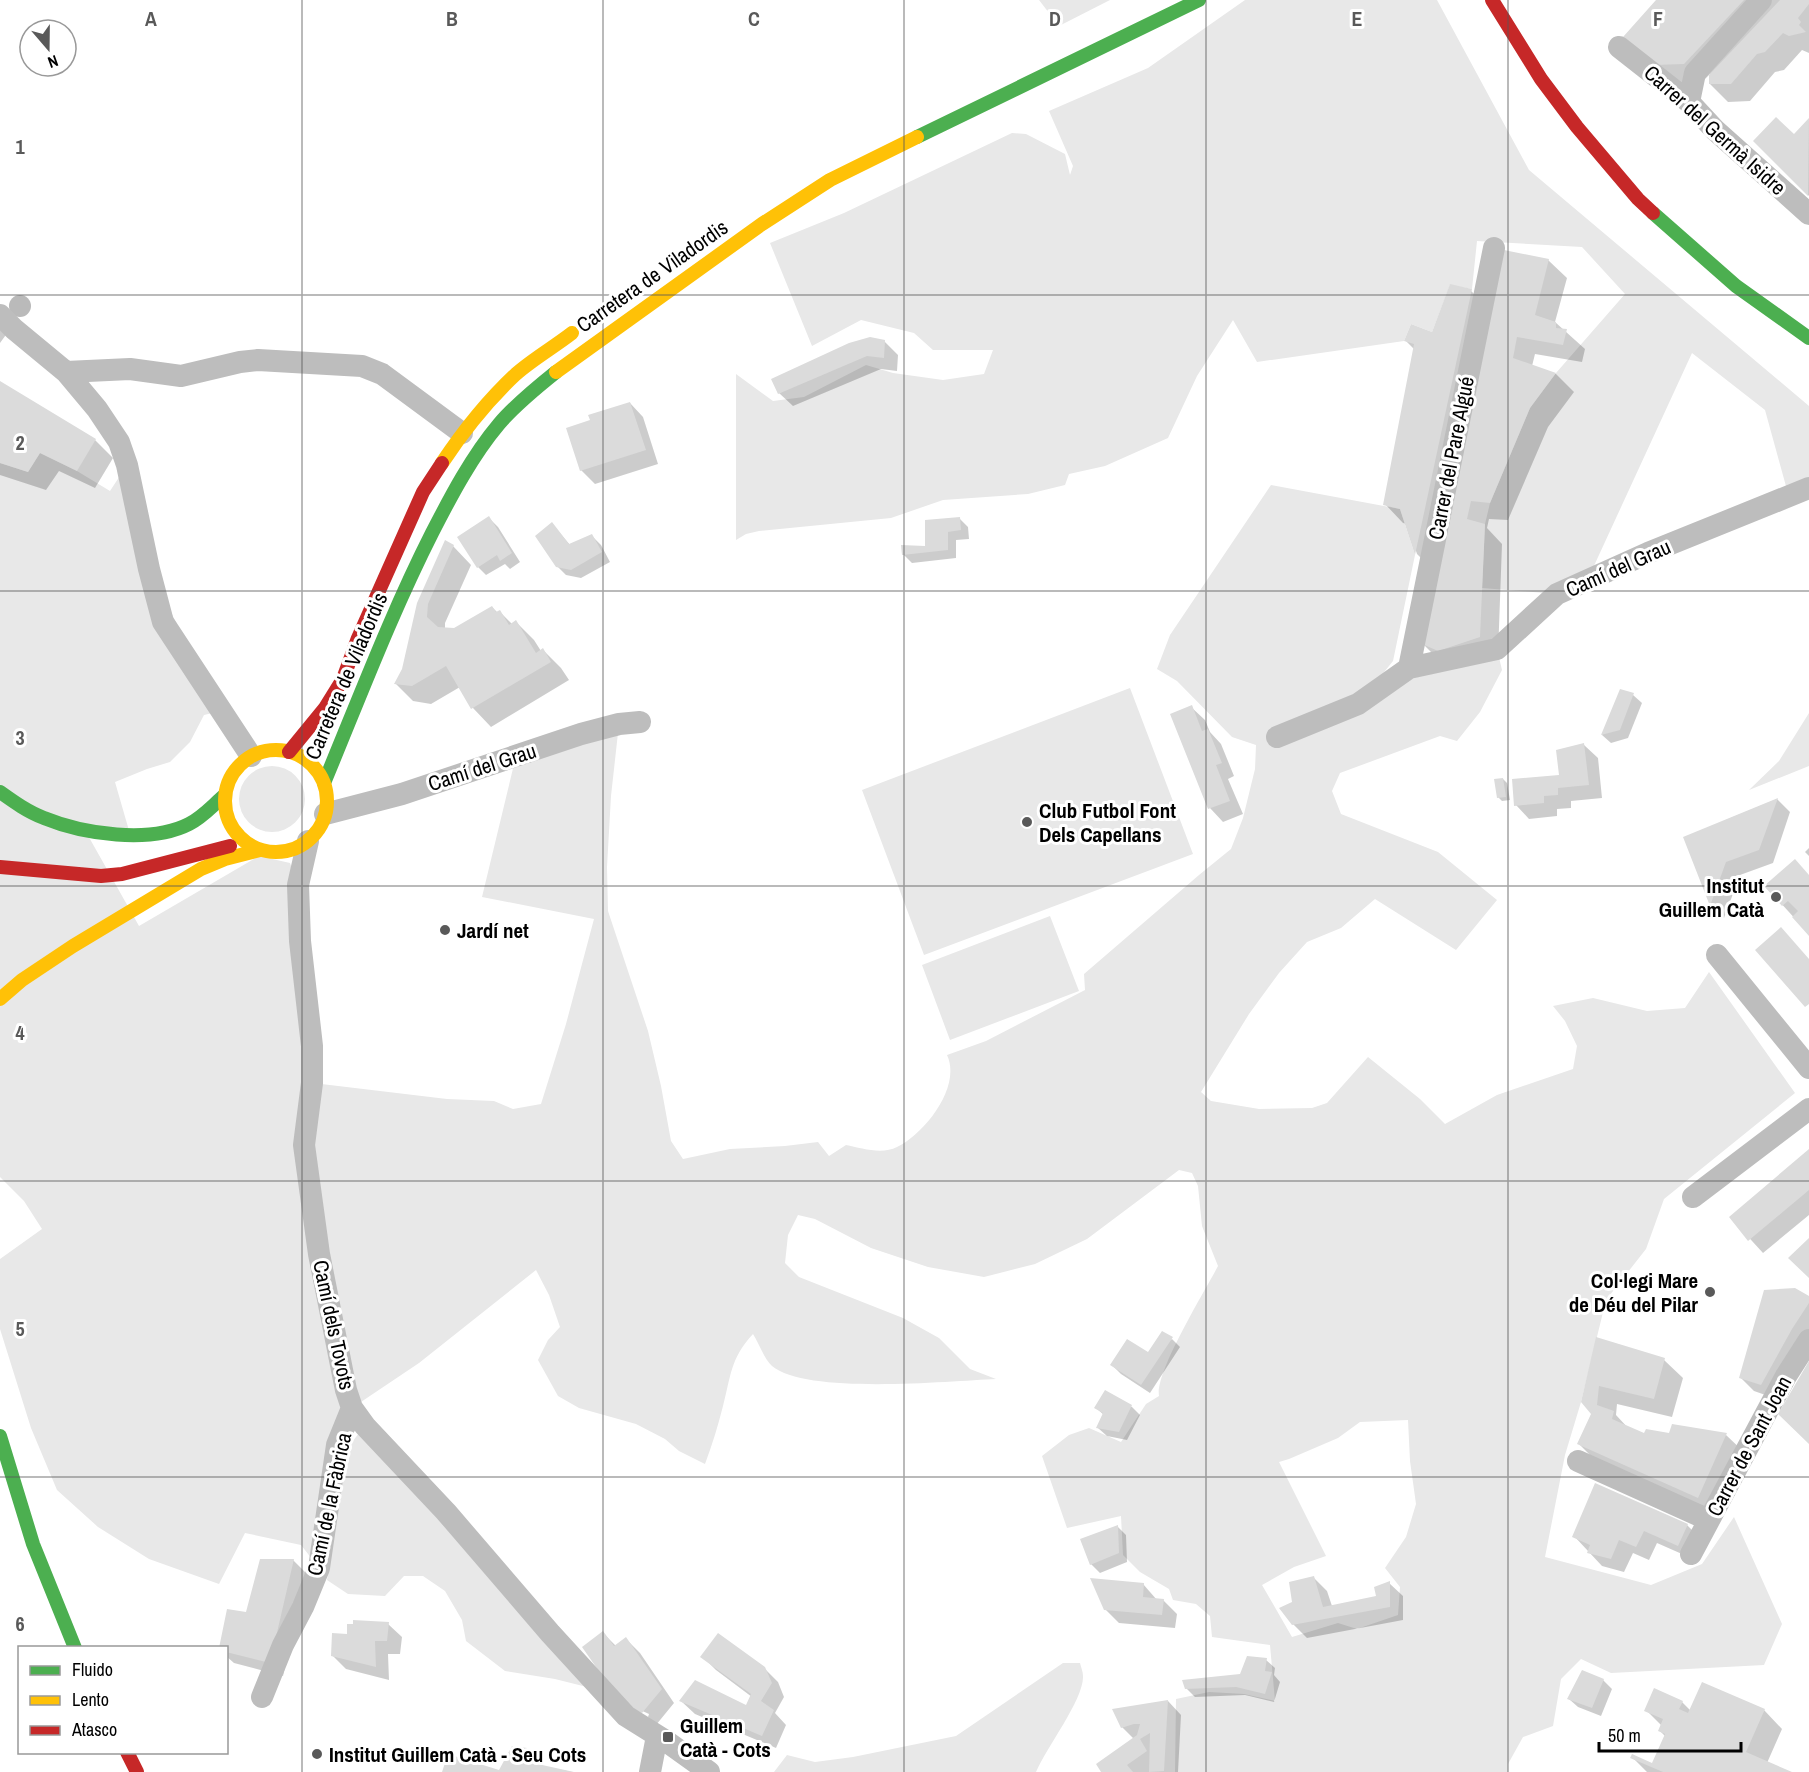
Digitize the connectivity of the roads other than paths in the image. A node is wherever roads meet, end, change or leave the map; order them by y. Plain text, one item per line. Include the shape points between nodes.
1 (1199, 0) edge
2 (1492, 0) edge
3 (1761, 0) edge
4 (1619, 47) dead end
5 (1689, 102) junction
6 (1808, 211) edge
7 (1494, 248) dead end
8 (0, 315) edge
9 (588, 322) dead end
10 (1809, 338) edge
11 (66, 372) junction
12 (462, 433) junction
13 (1809, 488) edge
14 (1409, 668) junction
15 (640, 722) dead end
16 (1277, 737) dead end
17 (289, 752) junction
18 (251, 756) junction
19 (324, 783) junction
20 (0, 792) edge
21 (225, 795) junction
22 (226, 813) junction
23 (325, 814) junction
24 (308, 841) junction
25 (245, 842) junction
26 (260, 850) junction
27 (0, 867) edge
28 (83, 873) junction
29 (1717, 955) dead end
30 (0, 999) edge
31 (1809, 1068) edge
32 (1809, 1109) edge
33 (1693, 1197) dead end
34 (1809, 1340) edge
35 (352, 1408) junction
36 (0, 1436) edge
37 (1578, 1461) dead end
38 (1710, 1520) junction
39 (1691, 1554) dead end
40 (75, 1646) edge
41 (262, 1697) dead end
42 (657, 1736) junction
43 (127, 1754) edge
44 (137, 1772) edge
45 (650, 1772) edge
46 (709, 1772) edge

1 - 19 main road, Carretera de Viladordis via 830,180 762,224 538,386 499,424 447,504 406,585
2 - 10 main road via 1576,127 1638,199 1736,285
3 - 5 street via 1695,73
4 - 5 street, Carrer del Germà Isidre
5 - 6 street, Carrer del Germà Isidre via 1715,130
7 - 14 street, Carrer del Pare Algué
8 - 11 street
9 - 12 main road, Carretera de Viladordis via 518,373
11 - 12 street via 130,369 181,376 258,360 362,366 382,374
11 - 18 street via 97,409 127,465 163,622
12 - 17 main road, Carretera de Viladordis via 423,492 343,679 326,708
13 - 14 street, Camí del Grau via 1557,594 1497,649
14 - 16 street, Camí del Grau via 1358,704
15 - 23 street, Camí del Grau via 581,734 402,794
17 - 18 main road via 270,750
17 - 19 main road via 310,763
18 - 21 main road via 236,769
19 - 23 main road
20 - 21 main road via 36,815 64,826 86,832 143,835 189,824
21 - 22 main road
22 - 25 main road
22 - 28 main road via 170,849
23 - 24 main road
24 - 26 main road via 285,851
24 - 35 street, Camí dels Tovots via 298,885 312,1046 304,1145 319,1254
25 - 26 main road
25 - 28 main road via 122,874
26 - 30 main road via 201,869 73,946
27 - 28 main road
29 - 31 street
32 - 33 street
34 - 38 street, Carrer de Sant Joan
35 - 41 street, Camí de la Fàbrica via 337,1445 320,1568
35 - 42 street, Camí dels Tovots via 626,1716
36 - 40 main road via 25,1523
37 - 38 street
38 - 39 street, Carrer de Sant Joan
42 - 45 street
42 - 46 street, Camí dels Tovots
43 - 44 main road

